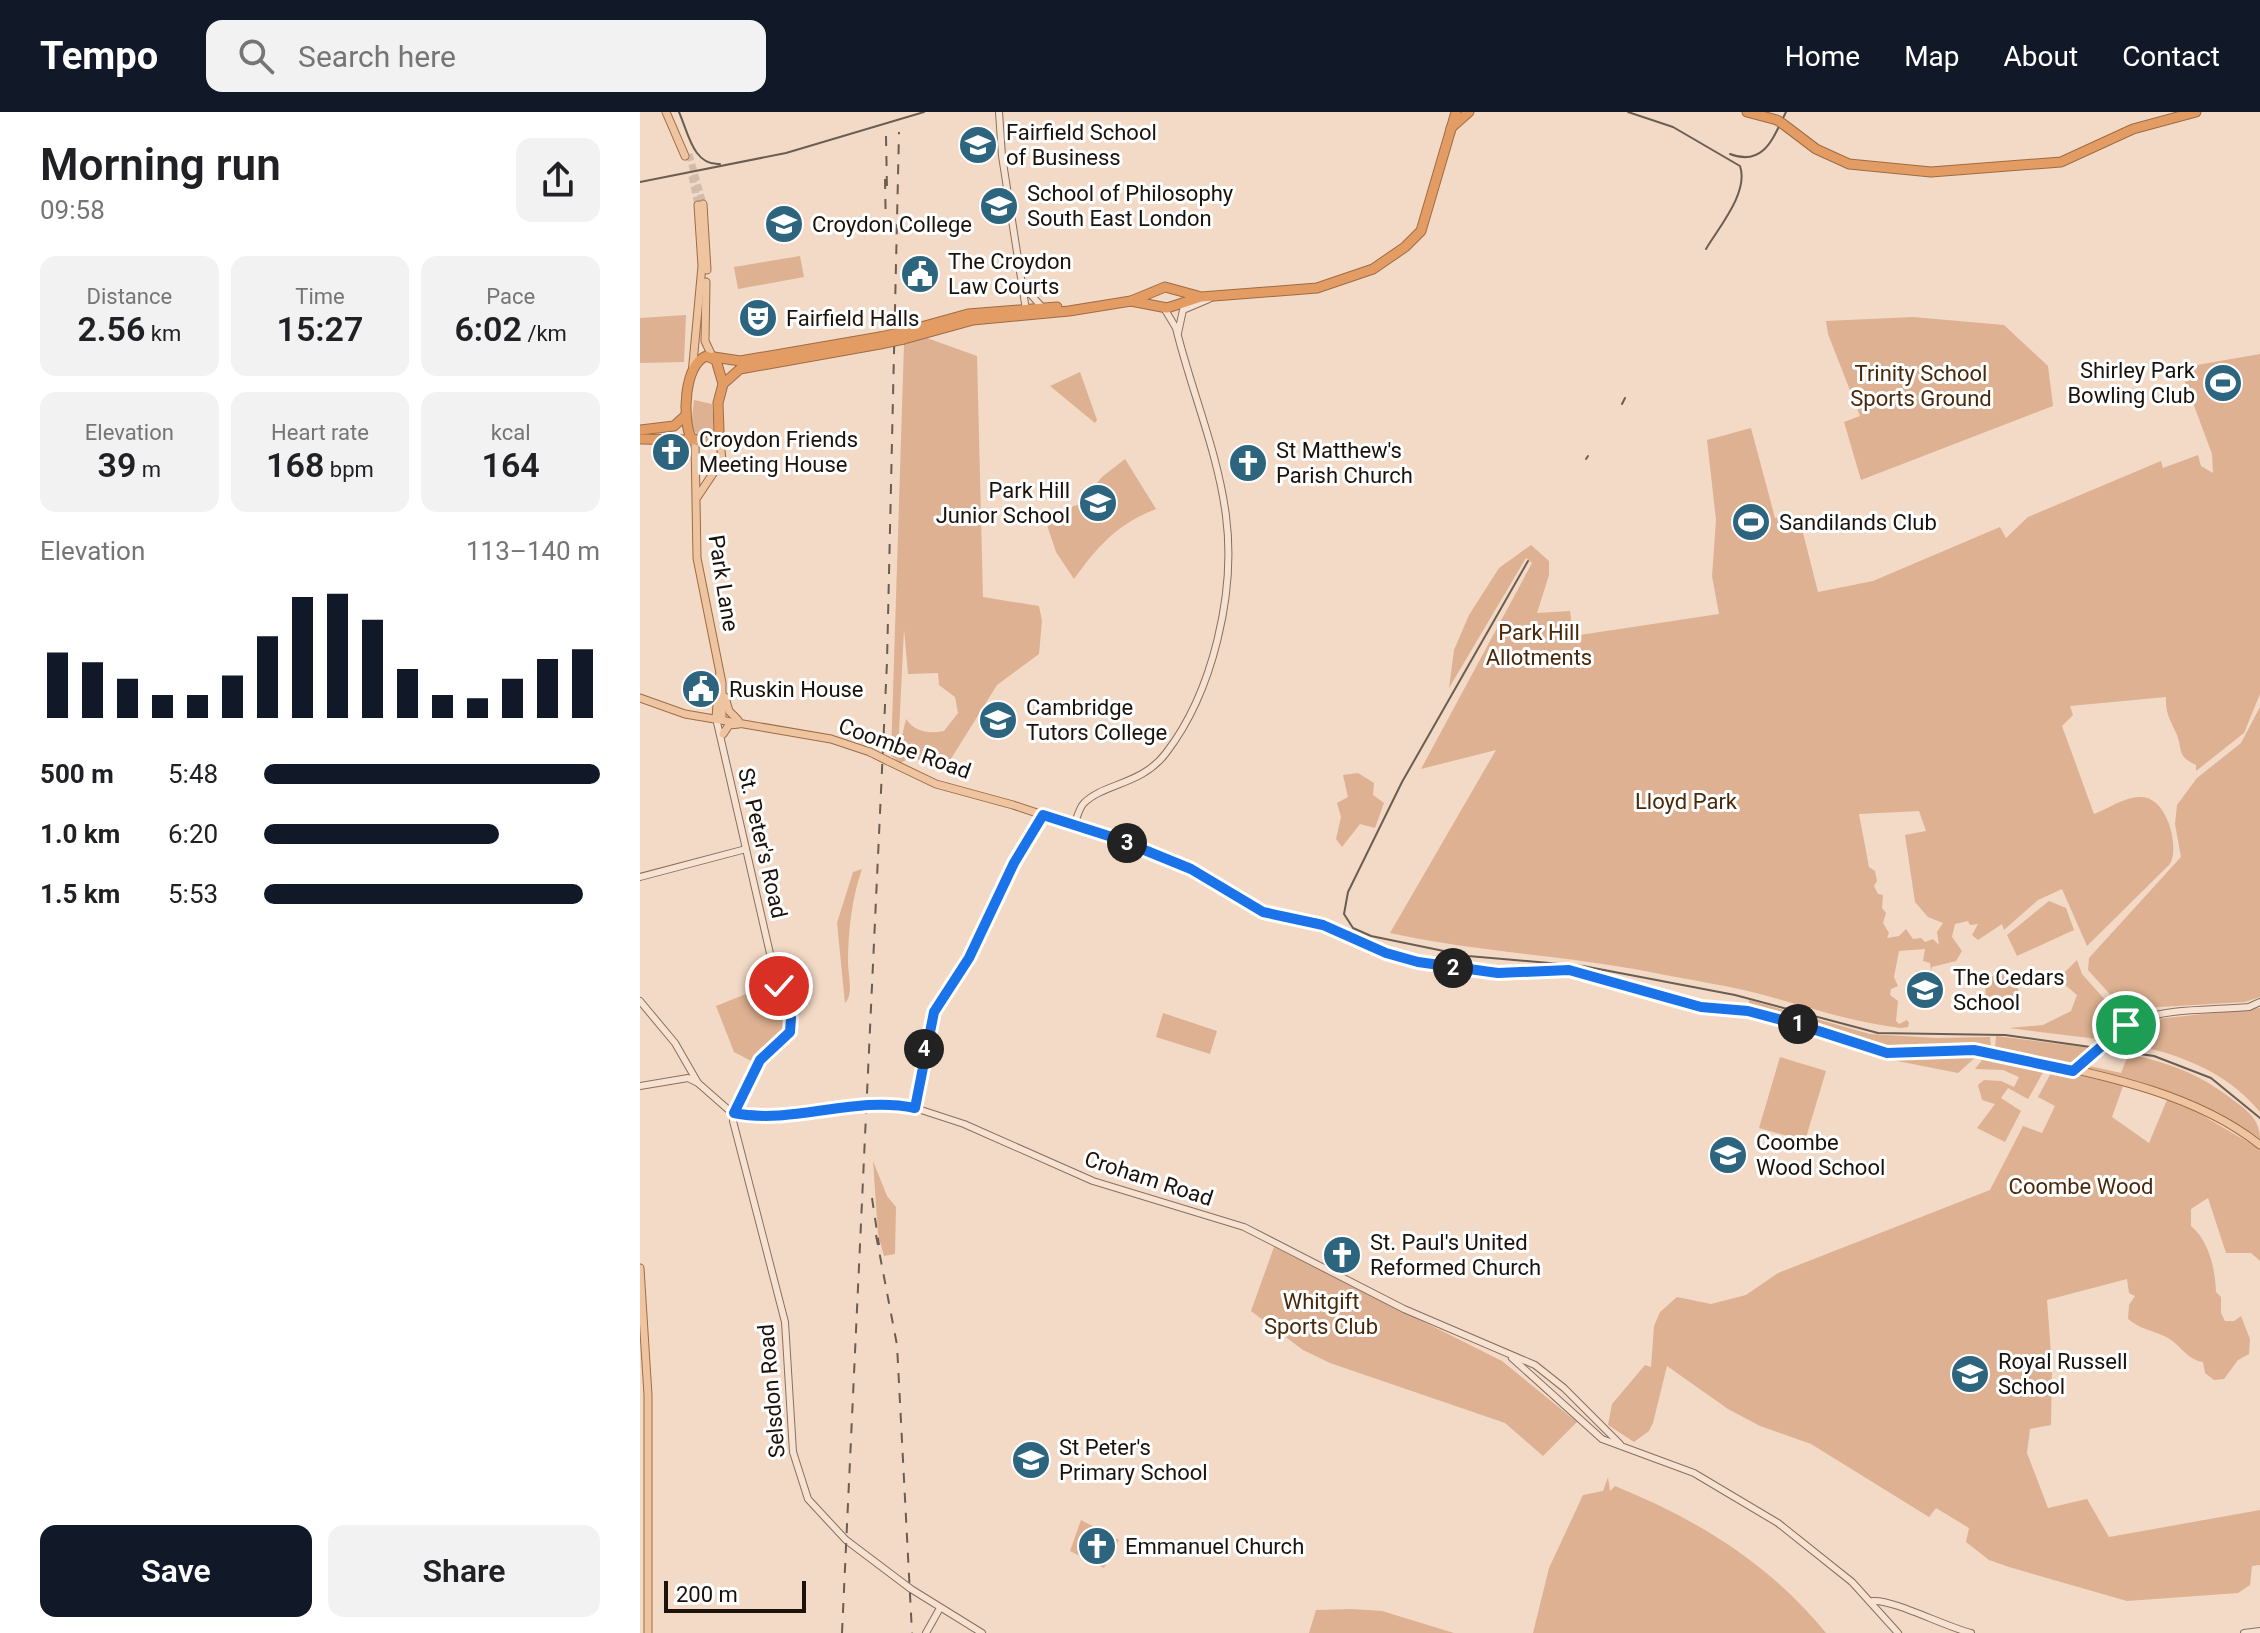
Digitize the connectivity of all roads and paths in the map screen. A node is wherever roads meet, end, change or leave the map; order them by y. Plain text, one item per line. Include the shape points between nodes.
1 (668, 112) edge
2 (999, 112) edge
3 (1456, 112) edge
4 (1747, 112) edge
5 (2196, 112) edge
6 (1468, 113) edge
7 (1451, 128) junction
8 (687, 155) tunnel mouth
9 (1023, 285) junction
10 (1157, 292) junction
11 (1174, 292) junction
12 (1217, 296) junction
13 (1201, 297) junction
14 (1131, 301) junction
15 (1166, 306) junction
16 (1041, 307) junction
17 (1081, 308) junction
18 (1026, 310) junction
19 (1178, 337) junction
20 (880, 340) junction
21 (713, 356) junction
22 (692, 376) junction
23 (723, 384) junction
24 (685, 416) junction
25 (719, 431) junction
26 (642, 434) edge
27 (693, 440) junction
28 (698, 496) junction
29 (719, 676) junction
30 (722, 691) junction
31 (640, 698) edge
32 (719, 718) junction
33 (745, 723) junction
34 (723, 734) junction
35 (723, 749) junction
36 (1043, 815) junction
37 (1074, 825) junction
38 (746, 849) junction
39 (640, 877) edge
40 (640, 1002) edge
41 (2260, 1002) edge
42 (684, 1058) junction
43 (2073, 1071) junction
44 (690, 1078) junction
45 (698, 1083) junction
46 (640, 1089) edge
47 (915, 1108) junction
48 (734, 1113) junction
49 (2260, 1145) edge
50 (640, 1268) edge
51 (1509, 1355) junction
52 (1620, 1444) junction
53 (644, 1467) edge
54 (1872, 1601) junction
55 (940, 1608) junction
56 (2260, 1631) edge
57 (648, 1633) edge
58 (926, 1633) edge
59 (982, 1633) edge
60 (1898, 1633) edge
61 (1971, 1633) edge
62 (2244, 1633) edge

1 - 8 main road
2 - 9 main road
3 - 7 highway
4 - 5 highway via 1780,122 1811,147 1840,161 1931,172 2061,162 2130,130
6 - 7 highway
7 - 12 highway via 1417,237 1373,269 1332,284
9 - 16 main road
9 - 18 main road
10 - 11 highway via 1167,287
10 - 14 highway
10 - 15 highway
11 - 13 highway
11 - 15 highway
12 - 13 highway
12 - 19 main road via 1183,310
13 - 15 highway
14 - 15 highway
14 - 17 highway
15 - 19 main road
16 - 17 highway
16 - 18 highway
17 - 18 highway
18 - 20 highway, bridge
19 - 37 main road via 1226,514 1227,574 1217,632 1198,694 1166,754 1140,776 1085,802
20 - 21 highway via 737,361
20 - 23 highway via 740,369
21 - 22 highway via 699,359
21 - 22 main road via 705,341 701,205
21 - 23 highway
22 - 24 highway
23 - 25 highway
24 - 26 highway via 674,426
24 - 27 highway
25 - 27 highway via 709,443
25 - 28 main road via 722,460
26 - 27 highway
27 - 28 main road, Park Lane
28 - 29 main road, Park Lane via 697,558
29 - 30 main road, Park Lane
29 - 32 main road, Park Lane
30 - 32 main road, Park Lane
30 - 33 main road via 732,715
31 - 32 main road, Coombe Road via 685,714
32 - 33 main road, Coombe Road
32 - 34 main road, St. Peter's Road
32 - 35 main road, St. Peter's Road
33 - 34 main road via 729,725
33 - 36 main road, Coombe Road, bridge via 831,739 936,784
34 - 35 main road, St. Peter's Road
35 - 38 main road, St. Peter's Road
36 - 37 main road, Coombe Road
36 - 47 main road via 969,958 934,1012
37 - 43 main road, Coombe Road via 1191,869 1263,912 1323,925 1418,962 1498,973 1569,970 1701,1007 1748,1011 1887,1053 1974,1050
38 - 39 main road
38 - 48 main road, St. Peter's Road via 777,983 792,1023 786,1040 760,1060
40 - 42 main road
41 - 43 main road via 2144,1015
42 - 44 main road
42 - 45 main road
43 - 49 main road, Coombe Road via 2198,1109
44 - 45 main road
44 - 46 main road
45 - 48 main road
47 - 48 main road, Croham Road via 886,1103
47 - 51 main road, Croham Road via 1093,1181 1244,1227 1404,1309
48 - 55 main road, Selsdon Road via 785,1322 793,1452 806,1496 837,1533
50 - 53 main road via 648,1395
51 - 52 main road via 1602,1439
51 - 52 main road, Croham Road via 1535,1365 1564,1388
52 - 54 main road via 1694,1473 1733,1495 1810,1547
53 - 57 main road
54 - 60 main road
54 - 61 main road via 1889,1602
55 - 58 main road
55 - 59 main road, Selsdon Road
56 - 62 main road

